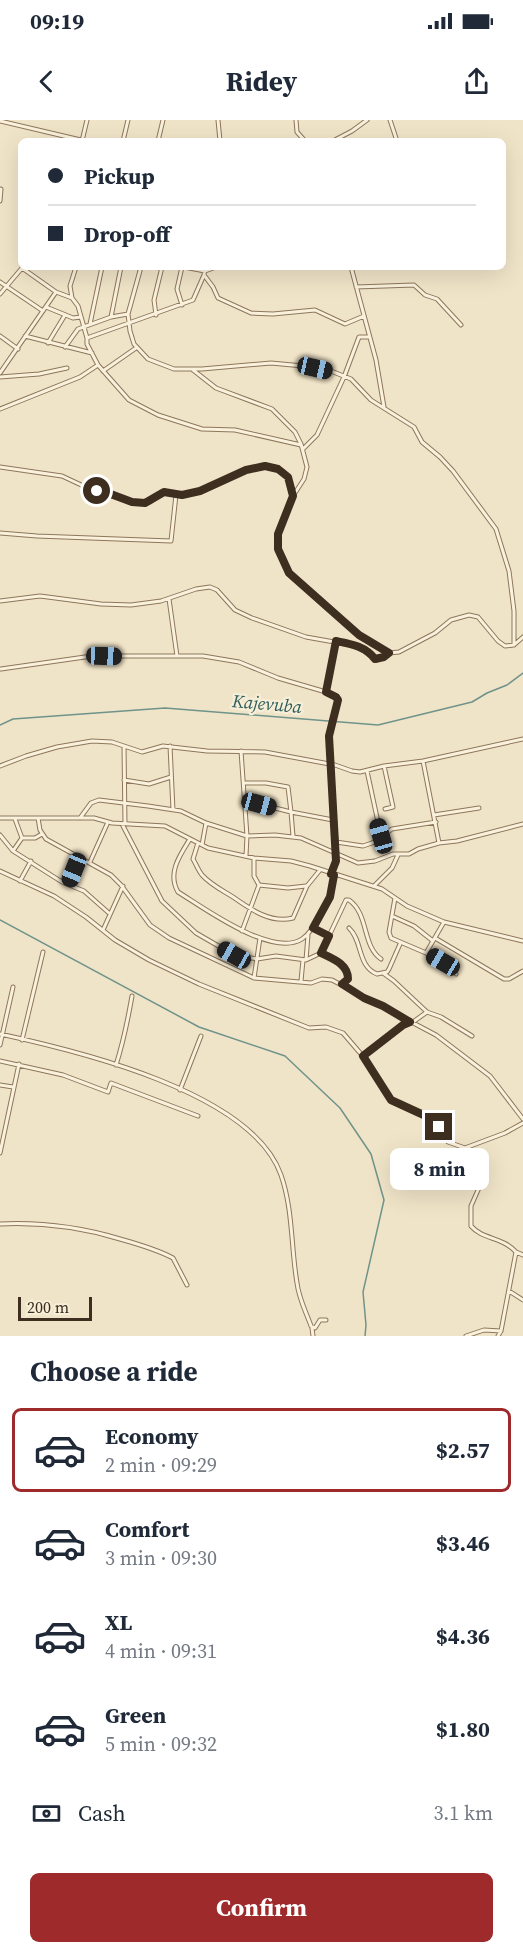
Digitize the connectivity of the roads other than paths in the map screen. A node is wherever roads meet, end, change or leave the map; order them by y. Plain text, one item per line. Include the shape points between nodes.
1 (87, 120) edge
2 (128, 120) edge
3 (164, 120) edge
4 (218, 120) edge
5 (296, 120) edge
6 (367, 120) edge
7 (390, 120) edge
8 (0, 121) edge
9 (71, 138) edge
10 (84, 138) edge
11 (124, 138) edge
12 (159, 138) edge
13 (220, 138) edge
14 (302, 138) edge
15 (339, 138) edge
16 (396, 138) edge
17 (2, 189) edge
18 (0, 201) edge
19 (21, 270) edge
20 (26, 270) edge
21 (75, 270) edge
22 (101, 270) edge
23 (120, 270) edge
24 (140, 270) edge
25 (161, 270) edge
26 (182, 270) edge
27 (352, 270) edge
28 (205, 271) edge
29 (0, 282) edge
30 (6, 286) junction
31 (356, 287) junction
32 (56, 292) junction
33 (0, 294) edge
34 (72, 298) junction
35 (182, 305) junction
36 (46, 307) junction
37 (43, 311) junction
38 (128, 314) junction
39 (65, 315) junction
40 (156, 315) junction
41 (364, 316) junction
42 (81, 317) junction
43 (111, 317) junction
44 (90, 325) junction
45 (129, 325) junction
46 (461, 325) dead end
47 (84, 327) junction
48 (0, 336) edge
49 (25, 336) junction
50 (369, 337) junction
51 (87, 338) junction
52 (48, 343) junction
53 (65, 347) junction
54 (136, 347) junction
55 (18, 349) junction
56 (92, 353) junction
57 (98, 365) junction
58 (67, 368) dead end
59 (193, 369) junction
60 (103, 371) junction
61 (0, 375) edge
62 (344, 377) junction
63 (384, 408) junction
64 (0, 409) edge
65 (303, 447) junction
66 (0, 467) edge
67 (176, 495) junction
68 (293, 496) junction
69 (0, 532) edge
70 (169, 599) junction
71 (0, 601) edge
72 (523, 638) edge
73 (336, 641) junction
74 (514, 645) junction
75 (389, 653) junction
76 (177, 656) junction
77 (0, 664) edge
78 (1, 669) edge
79 (326, 692) junction
80 (523, 739) edge
81 (124, 746) junction
82 (170, 746) junction
83 (241, 751) junction
84 (423, 761) junction
85 (330, 764) junction
86 (0, 766) edge
87 (384, 766) junction
88 (367, 771) junction
89 (171, 777) junction
90 (124, 780) junction
91 (244, 783) junction
92 (125, 802) junction
93 (244, 803) junction
94 (479, 808) dead end
95 (385, 809) dead end
96 (173, 811) junction
97 (291, 812) junction
98 (433, 815) junction
99 (0, 818) edge
100 (38, 818) junction
101 (80, 818) junction
102 (15, 819) junction
103 (333, 820) junction
104 (108, 822) junction
105 (435, 822) junction
106 (206, 823) junction
107 (124, 824) junction
108 (523, 824) edge
109 (42, 834) junction
110 (247, 836) junction
111 (381, 836) junction
112 (1, 837) edge
113 (293, 837) junction
114 (22, 838) junction
115 (189, 839) junction
116 (336, 842) junction
117 (439, 843) junction
118 (200, 844) junction
119 (13, 850) junction
120 (335, 855) junction
121 (398, 855) junction
122 (246, 856) junction
123 (80, 857) junction
124 (254, 858) junction
125 (31, 861) junction
126 (90, 862) junction
127 (320, 870) junction
128 (0, 871) edge
129 (333, 874) junction
130 (20, 881) junction
131 (69, 884) junction
132 (260, 885) junction
133 (123, 886) junction
134 (307, 886) junction
135 (374, 887) junction
136 (395, 898) junction
137 (250, 909) junction
138 (110, 914) junction
139 (392, 916) junction
140 (444, 922) junction
141 (313, 928) junction
142 (349, 928) dead end
143 (103, 930) junction
144 (242, 931) junction
145 (308, 935) junction
146 (329, 936) junction
147 (261, 938) junction
148 (434, 939) junction
149 (523, 941) edge
150 (400, 944) junction
151 (43, 952) dead end
152 (321, 953) junction
153 (426, 953) junction
154 (257, 959) junction
155 (381, 959) dead end
156 (304, 960) junction
157 (523, 971) edge
158 (383, 973) junction
159 (456, 974) dead end
160 (254, 978) junction
161 (301, 981) junction
162 (342, 984) junction
163 (13, 987) dead end
164 (132, 996) dead end
165 (427, 1012) junction
166 (410, 1022) junction
167 (1, 1034) edge
168 (201, 1036) dead end
169 (472, 1036) dead end
170 (22, 1040) junction
171 (0, 1046) edge
172 (363, 1056) junction
173 (0, 1061) edge
174 (19, 1064) junction
175 (116, 1065) junction
176 (0, 1085) edge
177 (13, 1087) junction
178 (180, 1090) junction
179 (198, 1116) dead end
180 (523, 1119) edge
181 (523, 1123) edge
182 (465, 1148) junction
183 (0, 1154) edge
184 (0, 1224) edge
185 (516, 1252) junction
186 (523, 1255) edge
187 (187, 1285) dead end
188 (509, 1291) junction
189 (523, 1300) edge
190 (326, 1320) dead end
191 (312, 1328) junction
192 (501, 1331) junction
193 (313, 1336) edge
194 (466, 1336) edge
195 (498, 1336) edge

1 - 10 street
2 - 11 street
3 - 12 street
4 - 13 street
5 - 14 street via 297,132
6 - 15 street
7 - 16 street
8 - 9 street
17 - 18 street
19 - 30 street
20 - 32 street
21 - 34 street via 70,286
22 - 44 street
23 - 43 street
24 - 38 street
25 - 40 street via 154,300
26 - 35 street via 177,293
27 - 31 street
28 - 35 street via 195,299
28 - 41 street via 218,298 251,313 315,309 345,324
29 - 30 street
30 - 33 street
30 - 37 street
31 - 41 street
31 - 46 street via 414,285 425,295 437,298
32 - 34 street
32 - 36 street
34 - 42 street
35 - 40 street
36 - 37 street
36 - 39 street
37 - 49 street
38 - 43 street
38 - 45 street
39 - 42 street
39 - 52 street
40 - 45 street
41 - 50 street
42 - 47 street
43 - 44 street
44 - 47 street
45 - 51 street
45 - 54 street
47 - 51 street
47 - 53 street
48 - 55 street
49 - 52 street
49 - 55 street
50 - 62 street via 359,337
50 - 63 street
51 - 56 street
52 - 53 street
53 - 56 street
54 - 59 street via 160,365
54 - 60 street
55 - 61 street
56 - 57 street
57 - 60 street
57 - 64 street via 80,377
58 - 61 street via 39,374
59 - 62 street via 271,363 315,368
59 - 65 street via 216,388 272,409 295,432
60 - 65 street via 129,400 158,415 202,429 235,430
62 - 63 street
62 - 65 street via 317,435
63 - 74 street via 414,427 422,442 453,471 496,529 509,572
65 - 68 street via 307,470
66 - 67 street via 62,476 136,503 150,502 164,492
67 - 68 street via 200,491 246,470 265,466 288,477
67 - 69 street via 171,541
68 - 75 street via 278,534 278,549 289,573 359,635
70 - 71 street via 124,606 40,596
70 - 73 street via 196,589 213,588 235,610 252,618 306,638
70 - 76 street
72 - 74 street
73 - 75 street via 357,646 375,659
73 - 79 street
74 - 75 street via 505,646 478,617 470,615 451,620 435,633 399,652
76 - 78 street via 92,656
76 - 79 street via 239,662
77 - 78 street
79 - 85 street via 338,700 329,736
80 - 84 street
81 - 82 street via 142,753
81 - 86 street via 102,741 71,744
81 - 90 street
82 - 83 street
82 - 89 street
83 - 85 street
83 - 91 street
84 - 87 street
84 - 98 street
85 - 88 street via 356,772
85 - 103 street
87 - 88 street
87 - 95 street via 393,807
88 - 111 street
89 - 90 street via 149,784
89 - 96 street
90 - 92 street
91 - 93 street
91 - 97 street via 289,788
92 - 96 street
92 - 101 street via 96,801
92 - 107 street
93 - 97 street
93 - 110 street
94 - 98 street
96 - 106 street
97 - 103 street
97 - 113 street
98 - 105 street
99 - 102 street
100 - 101 street
100 - 102 street
100 - 109 street
101 - 104 street
102 - 114 street
103 - 116 street
104 - 107 street
104 - 126 street
105 - 111 street via 398,828
105 - 117 street
106 - 110 street
106 - 118 street
107 - 115 street via 165,826
107 - 154 street via 158,896 172,911 218,946 234,955
108 - 117 street
109 - 114 street
109 - 123 street via 50,843
110 - 113 street
110 - 122 street
111 - 116 street via 363,846
112 - 119 street
113 - 120 street
114 - 119 street
115 - 118 street
115 - 144 street via 174,869 175,887
116 - 120 street
117 - 121 street
118 - 122 street
118 - 137 street via 193,859 199,871 211,884
119 - 125 street
120 - 121 street via 358,863
120 - 129 street
121 - 135 street
122 - 124 street
123 - 126 street
123 - 131 street
124 - 127 street via 291,861
124 - 132 street via 254,876
125 - 130 street
125 - 131 street
126 - 133 street
127 - 129 street
127 - 134 street
128 - 130 street
129 - 135 street
129 - 141 street via 330,897
130 - 143 street via 54,896
131 - 138 street via 84,891
132 - 134 street
132 - 137 street
133 - 138 street
133 - 160 street via 155,929
134 - 137 street via 296,915 290,919
135 - 136 street
136 - 139 street
136 - 140 street
137 - 144 street
138 - 143 street
139 - 148 street
139 - 150 street via 389,936
140 - 148 street
140 - 149 street
141 - 145 street
141 - 146 street
142 - 158 street via 368,968
143 - 172 street via 149,960 199,984 309,1028 339,1031
144 - 147 street
145 - 147 street via 292,943
145 - 156 street
146 - 152 street
146 - 155 street via 346,900 350,900 360,912 372,948
147 - 154 street
148 - 153 street
148 - 157 street via 504,979
150 - 153 street
150 - 158 street via 389,969
151 - 170 street
152 - 156 street
152 - 162 street via 345,967 348,979
153 - 159 street
154 - 156 street via 282,956
154 - 160 street
156 - 161 street
158 - 165 street
160 - 161 street
161 - 162 street via 329,979
162 - 166 street
163 - 167 street
164 - 175 street
165 - 166 street
165 - 169 street
166 - 172 street
166 - 180 street via 436,1035 488,1074
167 - 170 street
167 - 171 street
168 - 178 street
170 - 175 street
172 - 182 street via 393,1102 428,1117 448,1142
173 - 174 street
174 - 177 street
174 - 179 street via 108,1092 111,1083
175 - 178 street
176 - 177 street
177 - 183 street
178 - 191 street via 235,1119 276,1165 286,1197 299,1295
181 - 182 street
182 - 185 street via 486,1171 471,1206 472,1227 508,1244
184 - 187 street via 88,1229 135,1243 173,1258
185 - 186 street
185 - 188 street
188 - 189 street
188 - 192 street
190 - 191 street
191 - 193 street
192 - 194 street via 484,1330
192 - 195 street

